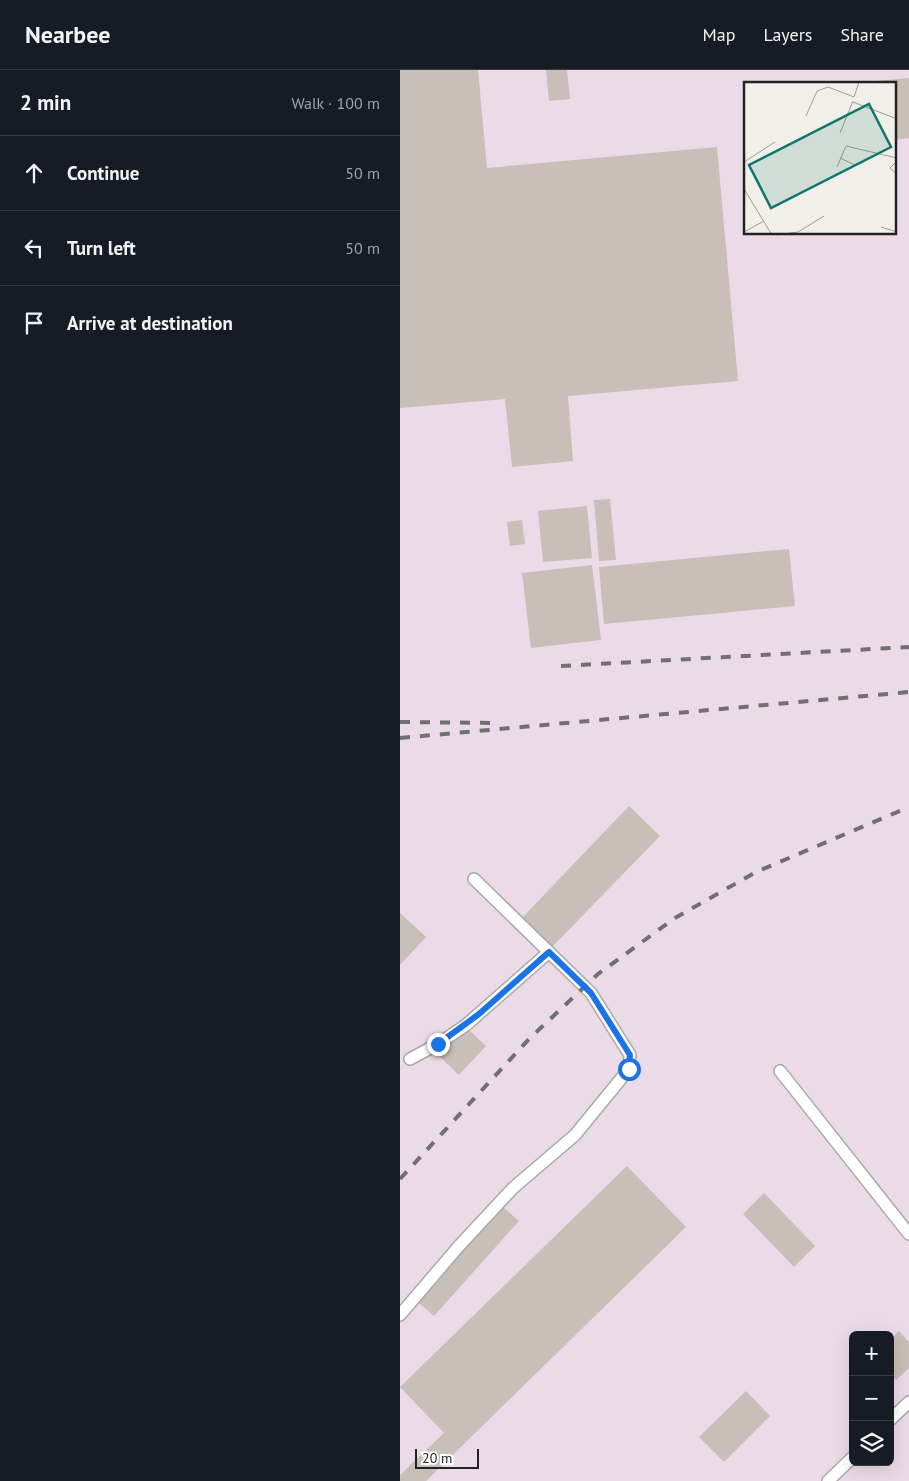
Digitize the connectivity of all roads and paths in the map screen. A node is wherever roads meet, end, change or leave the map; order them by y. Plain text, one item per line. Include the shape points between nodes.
1 (474, 879) dead end
2 (549, 952) junction
3 (410, 1059) dead end
4 (780, 1072) dead end
5 (909, 1234) edge
6 (400, 1315) edge
7 (909, 1402) edge
8 (894, 1416) edge
9 (849, 1461) edge
10 (828, 1481) edge

1 - 2 lane
2 - 3 lane via 466,1025
2 - 6 lane via 591,993 630,1055 629,1069 575,1135 513,1188
4 - 5 lane
7 - 8 lane
9 - 10 lane

